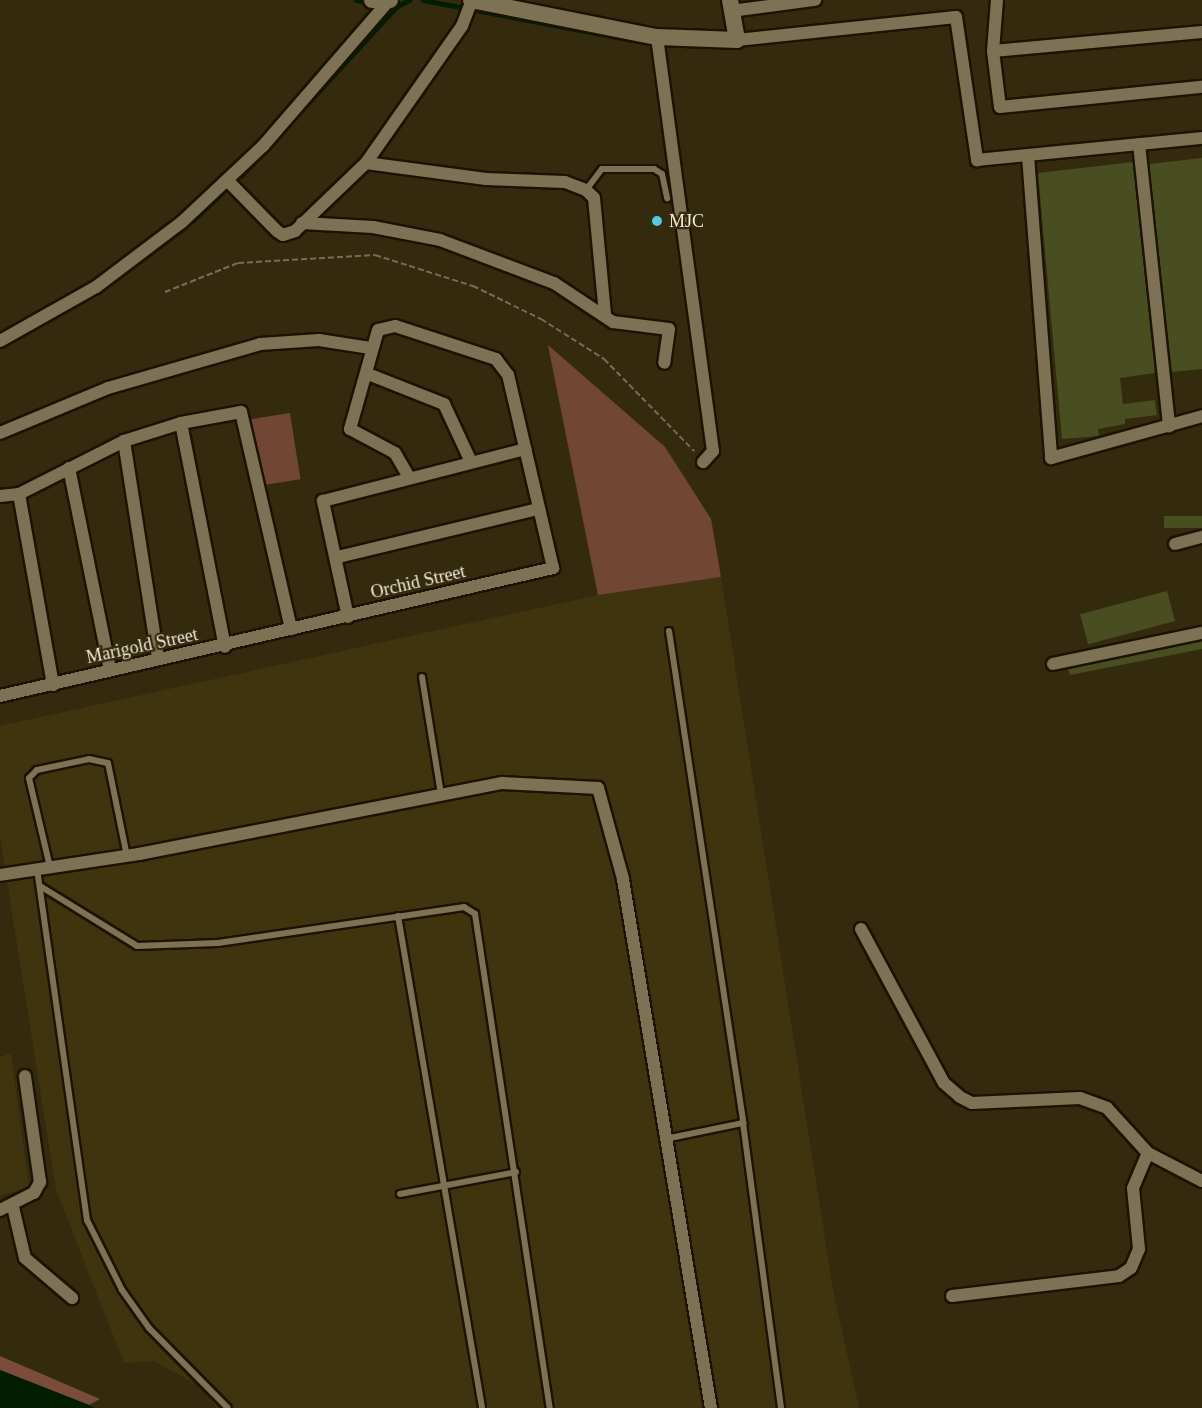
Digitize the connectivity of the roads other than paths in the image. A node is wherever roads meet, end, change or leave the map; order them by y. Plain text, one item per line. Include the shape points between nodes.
1 (471, 0) edge
2 (815, 0) edge
3 (997, 0) edge
4 (383, 1) edge
5 (787, 2) edge
6 (731, 5) edge
7 (1202, 32) edge
8 (657, 37) junction
9 (737, 40) junction
10 (993, 51) junction
11 (1202, 87) edge
12 (1202, 138) edge
13 (1139, 144) junction
14 (1028, 156) junction
15 (366, 163) junction
16 (227, 180) junction
17 (586, 190) junction
18 (667, 198) dead end
19 (302, 223) junction
20 (604, 314) junction
21 (0, 341) edge
22 (370, 348) junction
23 (664, 363) dead end
24 (368, 374) junction
25 (1202, 416) edge
26 (181, 423) junction
27 (1169, 426) junction
28 (0, 433) edge
29 (124, 441) junction
30 (525, 449) junction
31 (471, 462) junction
32 (703, 462) road end
33 (69, 468) junction
34 (409, 477) junction
35 (19, 494) junction
36 (0, 496) edge
37 (538, 509) junction
38 (1202, 537) edge
39 (1175, 544) dead end
40 (338, 557) junction
41 (348, 617) junction
42 (291, 629) junction
43 (669, 631) dead end
44 (1202, 633) edge
45 (225, 647) junction
46 (158, 659) junction
47 (1053, 664) dead end
48 (110, 670) junction
49 (422, 677) dead end
50 (53, 685) junction
51 (0, 696) edge
52 (441, 794) junction
53 (128, 856) junction
54 (50, 867) junction
55 (37, 869) junction
56 (0, 875) edge
57 (40, 886) junction
58 (398, 916) junction
59 (861, 929) dead end
60 (25, 1076) dead end
61 (743, 1123) junction
62 (664, 1139) junction
63 (1148, 1153) junction
64 (516, 1172) junction
65 (1202, 1181) edge
66 (448, 1185) junction
67 (400, 1194) dead end
68 (13, 1207) junction
69 (0, 1210) edge
70 (952, 1296) dead end
71 (72, 1298) dead end
72 (228, 1408) edge
73 (482, 1408) edge
74 (550, 1408) edge
75 (711, 1408) edge
76 (781, 1408) edge

1 - 8 street
1 - 15 street via 462,26
2 - 5 street
3 - 10 street
4 - 16 street via 282,126
5 - 6 street
6 - 9 street
7 - 10 street
8 - 9 street
8 - 32 street via 713,451
9 - 14 street via 956,17 977,160
10 - 11 street via 1000,107
12 - 13 street
13 - 14 street
13 - 27 street
14 - 27 street via 1052,458
15 - 17 street via 486,179 565,182
15 - 19 street
16 - 19 street via 283,235
16 - 21 street via 121,270
17 - 18 lane via 602,169 654,169 662,174
17 - 20 street via 594,198
19 - 20 street via 374,227 440,240 554,283
20 - 23 street via 630,326 669,329
22 - 24 street
22 - 28 street via 319,340 260,344 108,388
22 - 30 street via 378,330 394,326 496,359 508,375
24 - 31 street via 444,404
24 - 34 street via 352,434 395,453
25 - 27 street
26 - 29 street
26 - 42 street via 241,412
26 - 45 street
29 - 33 street
29 - 46 street
30 - 31 street
30 - 37 street
31 - 34 street
33 - 35 street
33 - 48 street
34 - 40 street via 323,501
35 - 36 street
35 - 50 street
37 - 40 street
37 - 41 street, Orchid Street via 553,568
38 - 39 street
40 - 41 street
41 - 42 street, Orchid Street
42 - 45 street, Marigold Street
43 - 61 lane
44 - 47 street
45 - 46 street, Marigold Street
46 - 48 street, Marigold Street
48 - 50 street, Marigold Street
49 - 52 lane
50 - 51 street, Marigold Street
52 - 53 street
52 - 62 street via 502,783 598,788 623,879
53 - 54 street
53 - 54 lane via 108,763 89,759 37,770 29,778
54 - 55 street
55 - 56 street
55 - 57 lane
57 - 58 lane via 137,946 218,943
57 - 72 lane via 87,1220 122,1290 149,1328
58 - 64 lane via 464,908 475,914
58 - 66 lane
59 - 63 street via 944,1083 960,1097 972,1103 1080,1098 1107,1108
60 - 68 street via 40,1182
61 - 62 lane
61 - 76 lane
62 - 75 street
63 - 65 street
63 - 70 street via 1132,1188 1139,1249 1131,1268 1119,1276
64 - 66 lane
64 - 74 lane
66 - 67 lane
66 - 73 lane
68 - 69 street
68 - 71 street via 25,1258

